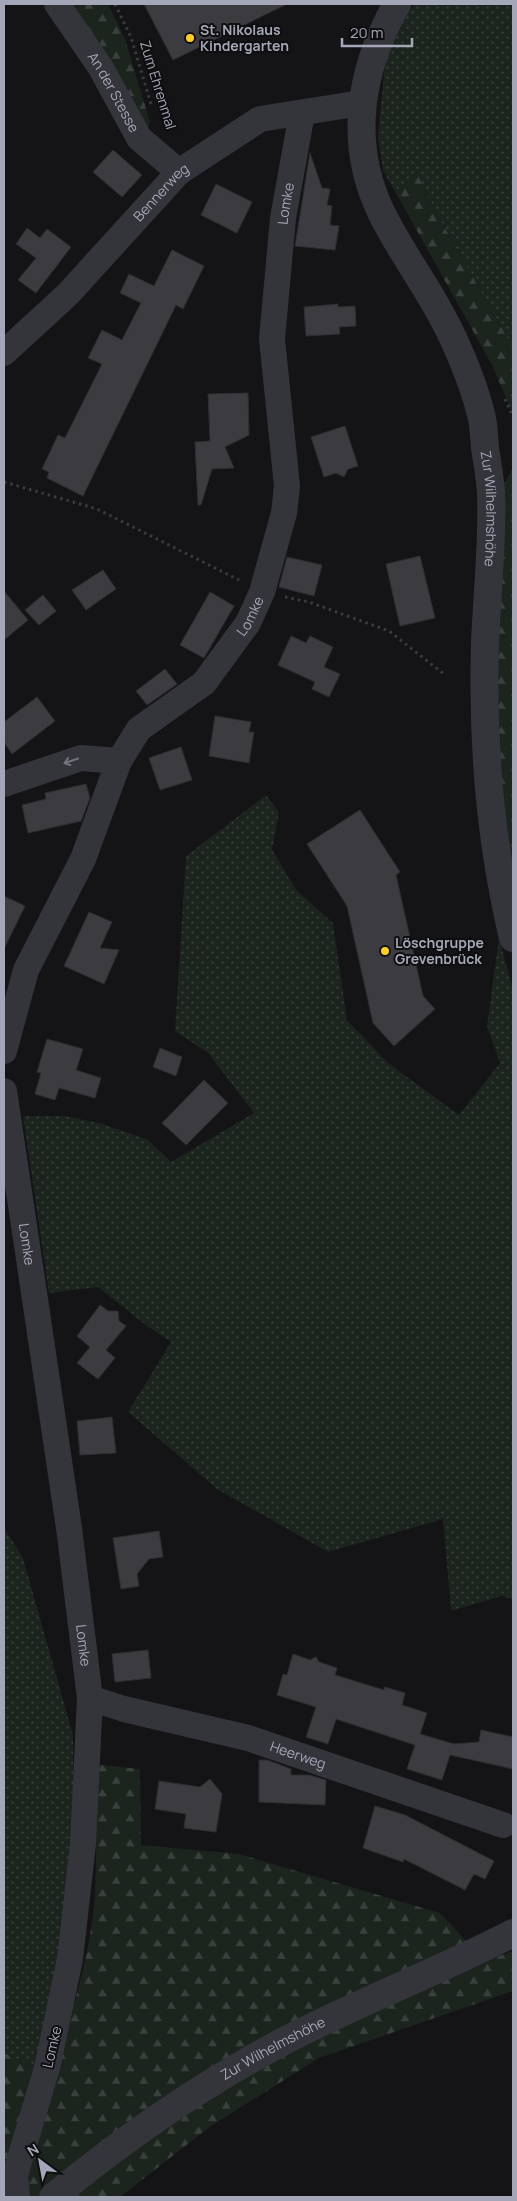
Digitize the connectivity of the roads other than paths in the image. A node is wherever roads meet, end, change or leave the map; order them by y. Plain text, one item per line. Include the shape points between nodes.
1 (57, 4) edge
2 (397, 4) edge
3 (361, 103) junction
4 (302, 113) junction
5 (179, 172) junction
6 (4, 353) edge
7 (119, 761) junction
8 (4, 784) edge
9 (513, 938) edge
10 (4, 1051) edge
11 (4, 1091) edge
12 (90, 1698) junction
13 (503, 1825) dead end
14 (513, 1933) edge
15 (17, 2197) edge
16 (53, 2197) edge

1 - 5 street, An der Stesse via 101,68 139,138
2 - 3 street, Zur Wilhelmshöhe via 370,61
3 - 4 street, Bennerweg
3 - 9 street, Zur Wilhelmshöhe via 363,146 382,213 439,312 458,351 481,414 491,491 485,705 487,780 494,842
4 - 5 street, Bennerweg via 260,119
4 - 7 street, Lomke via 283,218 272,339 287,486 284,513 262,592 248,623 204,683 139,729
5 - 6 street, Bennerweg via 68,294
7 -> 8 street via 80,758
7 - 10 street, Lomke via 83,859 26,970
11 - 12 street, Lomke via 69,1528
12 - 13 street, Heerweg via 248,1738
12 - 15 street, Lomke via 83,1844 70,1959 48,2068 15,2175
14 - 16 street, Zur Wilhelmshöhe via 288,2039 249,2061 168,2111

